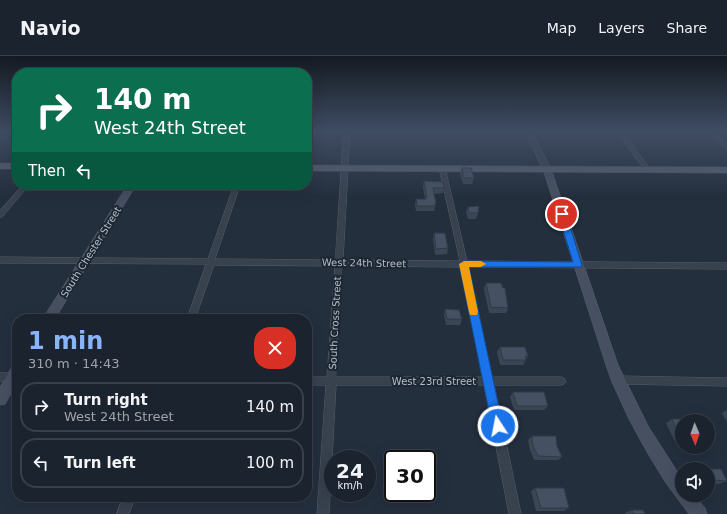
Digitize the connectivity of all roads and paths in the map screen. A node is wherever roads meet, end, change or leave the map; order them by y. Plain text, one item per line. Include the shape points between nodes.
1 (346, 153) edge
2 (539, 153) edge
3 (636, 153) edge
4 (0, 166) edge
5 (12, 166) edge
6 (312, 168) edge
7 (345, 168) junction
8 (442, 168) junction
9 (547, 169) junction
10 (648, 170) junction
11 (727, 170) edge
12 (22, 190) edge
13 (129, 190) edge
14 (235, 190) edge
15 (0, 215) edge
16 (0, 260) edge
17 (85, 261) junction
18 (211, 262) junction
19 (338, 263) junction
20 (464, 264) junction
21 (578, 265) junction
22 (727, 266) edge
23 (52, 314) edge
24 (193, 314) edge
25 (12, 376) edge
26 (618, 380) junction
27 (312, 381) edge
28 (332, 381) junction
29 (488, 381) junction
30 (561, 381) dead end
31 (727, 382) edge
32 (0, 399) edge
33 (675, 481) edge
34 (127, 502) edge
35 (689, 502) edge
36 (123, 514) edge
37 (323, 514) edge
38 (515, 514) edge
39 (698, 514) edge

1 - 7 street, South Cross Street
2 - 9 street
3 - 10 street
4 - 5 main road
6 - 7 main road
7 - 8 main road
7 - 19 street, South Cross Street
8 - 9 main road
8 - 20 street
9 - 10 main road
9 - 21 main road
10 - 11 main road
12 - 15 street
13 - 17 main road, South Chester Street
14 - 18 street
16 - 17 street, West 24th Street
17 - 18 street, West 24th Street
17 - 23 main road, South Chester Street
18 - 19 street, West 24th Street
18 - 24 street
19 - 20 street, West 24th Street
19 - 28 street, South Cross Street
20 - 21 street, West 24th Street
20 - 29 street
21 - 22 street, West 24th Street
21 - 26 main road
25 - 32 main road
26 - 31 street
26 - 33 main road via 632,413
27 - 28 street, West 23rd Street
28 - 29 street, West 23rd Street
28 - 37 street, South Cross Street
29 - 30 street, West 23rd Street
29 - 38 street
34 - 36 street
35 - 39 main road

